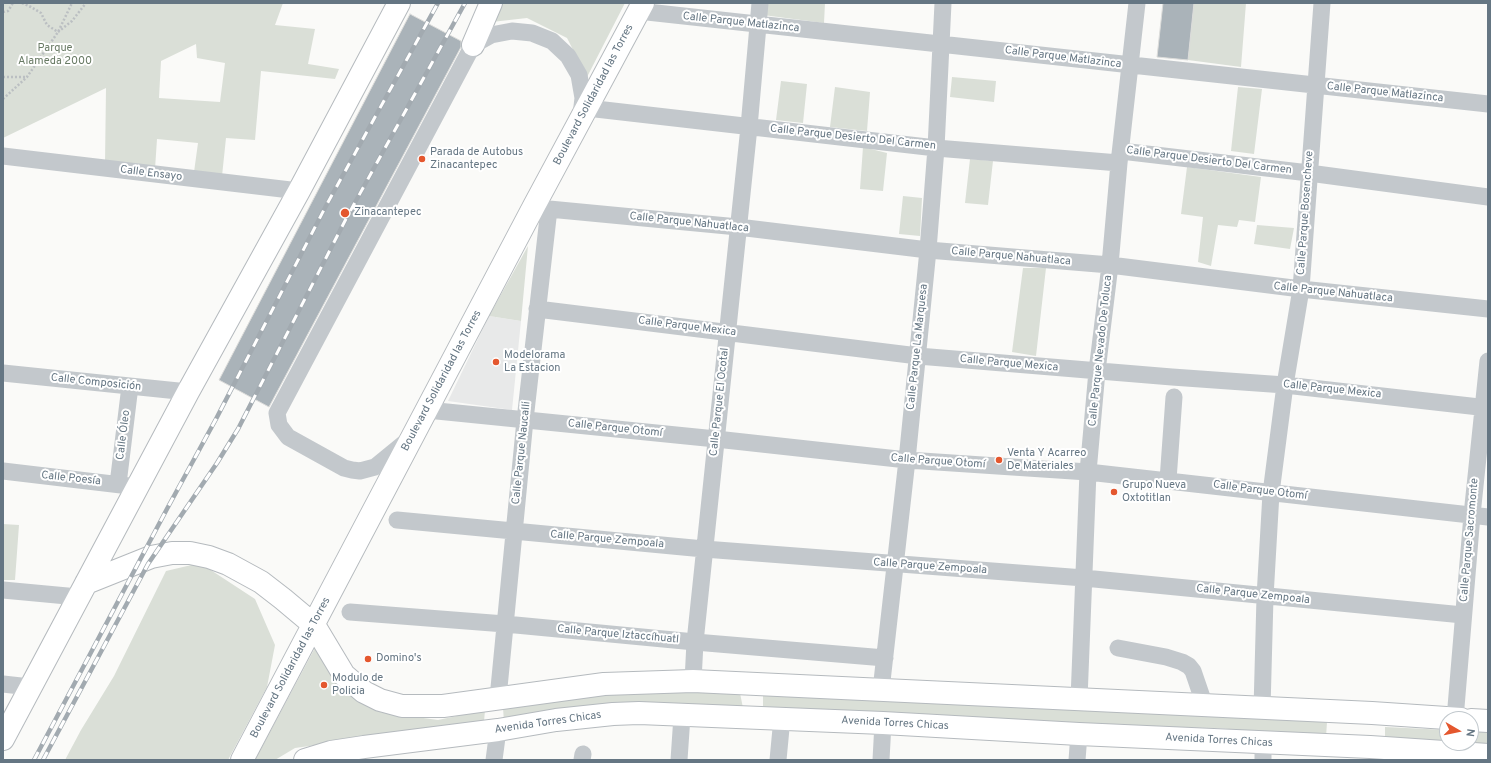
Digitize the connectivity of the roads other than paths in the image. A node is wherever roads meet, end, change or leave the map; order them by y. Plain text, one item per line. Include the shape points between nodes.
1 (399, 3) edge
2 (491, 3) edge
3 (760, 3) edge
4 (943, 3) edge
5 (1137, 3) edge
6 (1322, 3) edge
7 (641, 7) edge
8 (758, 25) junction
9 (942, 44) junction
10 (473, 45) junction
11 (1130, 66) junction
12 (1317, 86) junction
13 (1488, 104) edge
14 (583, 114) junction
15 (748, 127) junction
16 (936, 148) junction
17 (3, 156) edge
18 (1120, 157) junction
19 (1308, 173) junction
20 (299, 192) junction
21 (1488, 197) edge
22 (541, 208) junction
23 (738, 228) junction
24 (928, 250) junction
25 (1110, 266) junction
26 (1301, 289) junction
27 (537, 309) junction
28 (1488, 309) edge
29 (728, 332) junction
30 (918, 356) junction
31 (1488, 361) edge
32 (1097, 371) junction
33 (3, 373) edge
34 (1285, 385) junction
35 (130, 386) junction
36 (188, 392) junction
37 (1174, 398) dead end
38 (1485, 408) edge
39 (427, 410) junction
40 (525, 420) junction
41 (414, 436) junction
42 (716, 439) junction
43 (907, 460) junction
44 (3, 471) edge
45 (1088, 472) junction
46 (1168, 480) junction
47 (128, 486) junction
48 (1271, 493) junction
49 (1480, 516) edge
50 (396, 520) dead end
51 (514, 531) junction
52 (704, 549) junction
53 (895, 565) junction
54 (1084, 578) junction
55 (3, 590) edge
56 (82, 590) junction
57 (1265, 597) junction
58 (350, 612) dead end
59 (1463, 616) junction
60 (505, 624) junction
61 (314, 625) junction
62 (695, 642) junction
63 (1118, 648) dead end
64 (885, 658) junction
65 (693, 681) junction
66 (3, 684) edge
67 (753, 684) junction
68 (30, 687) junction
69 (882, 690) junction
70 (498, 698) junction
71 (1079, 699) junction
72 (1205, 706) junction
73 (1262, 709) junction
74 (1456, 711) edge
75 (1331, 712) junction
76 (1372, 714) junction
77 (682, 716) junction
78 (752, 717) junction
79 (782, 718) junction
80 (1439, 718) edge
81 (883, 723) junction
82 (498, 730) junction
83 (1079, 734) junction
84 (3, 739) edge
85 (1330, 745) junction
86 (1370, 747) junction
87 (1263, 751) edge
88 (1488, 755) edge
89 (1448, 756) edge
90 (242, 760) edge
91 (305, 760) edge
92 (494, 760) edge
93 (679, 760) edge
94 (778, 760) edge
95 (881, 760) edge
96 (1077, 760) edge

1 - 20 main road
2 - 10 main road
3 - 8 street, Calle Parque El Ocotal
4 - 9 street, Calle Parque La Marquesa
5 - 11 street, Calle Parque Nevado De Toluca
6 - 12 street, Calle Parque Bosencheve
7 - 8 street, Calle Parque Matlazinca
7 - 14 main road, Boulevard Solidaridad las Torres
8 - 9 street, Calle Parque Matlazinca
8 - 15 street, Calle Parque El Ocotal
9 - 11 street, Calle Parque Matlazinca
9 - 16 street, Calle Parque La Marquesa
10 - 14 street via 491,35 512,31 532,33 552,41 568,56 579,76
10 - 41 street via 276,413 278,425 288,437 352,470 360,471 375,467
11 - 12 street, Calle Parque Matlazinca
11 - 18 street, Calle Parque Nevado De Toluca
12 - 13 street, Calle Parque Matlazinca
12 - 19 street, Calle Parque Bosencheve
14 - 15 street, Calle Parque Desierto Del Carmen
14 - 22 main road, Boulevard Solidaridad las Torres
15 - 16 street, Calle Parque Desierto Del Carmen
15 - 23 street, Calle Parque El Ocotal
16 - 18 street, Calle Parque Desierto Del Carmen
16 - 24 street, Calle Parque La Marquesa
17 - 20 street, Calle Ensayo
18 - 19 street, Calle Parque Desierto Del Carmen
18 - 25 street, Calle Parque Nevado De Toluca
19 - 21 street, Calle Parque Desierto Del Carmen
19 - 26 street, Calle Parque Bosencheve
20 - 36 main road
22 - 23 street, Calle Parque Nahuatlaca
22 - 27 street, Calle Parque Naucalli
22 - 39 main road, Boulevard Solidaridad las Torres
23 - 24 street, Calle Parque Nahuatlaca
23 - 29 street, Calle Parque El Ocotal
24 - 25 street, Calle Parque Nahuatlaca
24 - 30 street, Calle Parque La Marquesa
25 - 26 street, Calle Parque Nahuatlaca
25 - 32 street, Calle Parque Nevado De Toluca
26 - 28 street, Calle Parque Nahuatlaca
26 - 34 street, Calle Parque Bosencheve
27 - 29 street, Calle Parque Mexica
27 - 40 street, Calle Parque Naucalli
29 - 30 street, Calle Parque Mexica
29 - 42 street, Calle Parque El Ocotal
30 - 32 street, Calle Parque Mexica
30 - 43 street, Calle Parque La Marquesa
31 - 38 street, Calle Parque Sacromonte
32 - 34 street, Calle Parque Mexica
32 - 45 street, Calle Parque Nevado De Toluca
33 - 35 street, Calle Composición
34 - 38 street, Calle Parque Mexica
34 - 48 street, Calle Parque Bosencheve
35 - 36 street, Calle Composición
35 - 47 street, Calle Óleo
36 - 47 main road
37 - 46 street
38 - 49 street, Calle Parque Sacromonte
39 - 40 street, Calle Parque Otomí
39 - 41 main road, Boulevard Solidaridad las Torres
40 - 42 street, Calle Parque Otomí
40 - 51 street, Calle Parque Naucalli
41 - 61 main road, Boulevard Solidaridad las Torres
42 - 43 street, Calle Parque Otomí
42 - 52 street, Calle Parque El Ocotal
43 - 45 street, Calle Parque Otomí
43 - 53 street, Calle Parque La Marquesa
44 - 47 street, Calle Poesía
45 - 46 street, Calle Parque Otomí
45 - 54 street, Calle Parque Nevado De Toluca
46 - 48 street, Calle Parque Otomí
47 - 56 main road
48 - 49 street, Calle Parque Otomí
48 - 57 street, Calle Parque Bosencheve
49 - 59 street, Calle Parque Sacromonte
50 - 51 street, Calle Parque Zempoala
51 - 52 street, Calle Parque Zempoala
51 - 60 street, Calle Parque Naucalli
52 - 53 street, Calle Parque Zempoala
52 - 62 street, Calle Parque El Ocotal
53 - 54 street, Calle Parque Zempoala
53 - 64 street, Calle Parque La Marquesa
54 - 57 street, Calle Parque Zempoala
54 - 71 street, Calle Parque Nevado De Toluca
55 - 56 street
56 - 61 main road via 150,557 172,553 190,554 228,564 260,582
56 - 68 main road
57 - 59 street, Calle Parque Zempoala
57 - 73 street, Calle Parque Bosencheve
58 - 60 street, Calle Parque Iztaccíhuatl
59 - 74 street, Calle Parque Sacromonte
60 - 62 street, Calle Parque Iztaccíhuatl
60 - 70 street, Calle Parque Naucalli
61 - 70 main road via 344,675 364,692 380,700 402,706 424,707
61 - 90 main road, Boulevard Solidaridad las Torres
62 - 64 street, Calle Parque Iztaccíhuatl
62 - 65 street, Calle Parque El Ocotal
63 - 72 street via 1166,657 1189,666
64 - 69 street, Calle Parque La Marquesa
65 - 67 main road
65 - 70 main road via 604,684
66 - 68 street
67 - 69 main road
67 - 78 main road via 757,696
68 - 84 main road
69 - 71 main road
70 - 82 main road via 494,715
71 - 72 main road
72 - 73 main road
73 - 75 main road
75 - 76 main road
75 - 85 main road via 1337,727
76 - 80 main road
76 - 86 main road via 1362,731 1362,739
77 - 78 main road, Avenida Torres Chicas
77 - 82 main road, Avenida Torres Chicas via 613,714
77 - 93 street
78 - 79 main road, Avenida Torres Chicas
79 - 81 main road, Avenida Torres Chicas
79 - 94 street
81 - 83 main road, Avenida Torres Chicas
81 - 95 street
82 - 91 main road, Avenida Torres Chicas via 331,752
82 - 92 street
83 - 87 main road, Avenida Torres Chicas
83 - 96 street
85 - 86 main road, Avenida Torres Chicas
85 - 87 main road, Avenida Torres Chicas
86 - 89 main road, Avenida Torres Chicas
88 - 89 main road, Avenida Torres Chicas

